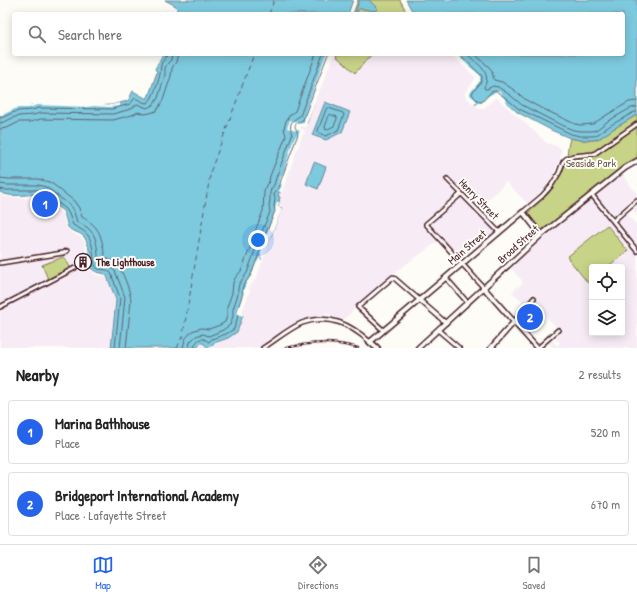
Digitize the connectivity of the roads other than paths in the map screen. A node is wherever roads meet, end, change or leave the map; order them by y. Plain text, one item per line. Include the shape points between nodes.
1 (637, 124) edge
2 (636, 161) edge
3 (447, 179) dead end
4 (461, 194) junction
5 (592, 195) junction
6 (637, 200) edge
7 (523, 212) junction
8 (613, 221) junction
9 (498, 232) junction
10 (541, 235) junction
11 (637, 243) edge
12 (633, 246) junction
13 (67, 251) dead end
14 (637, 251) edge
15 (0, 263) edge
16 (462, 264) junction
17 (75, 268) dead end
18 (446, 278) junction
19 (484, 288) junction
20 (534, 298) dead end
21 (420, 300) junction
22 (468, 302) junction
23 (0, 307) edge
24 (514, 322) junction
25 (446, 323) junction
26 (384, 330) junction
27 (438, 330) junction
28 (558, 330) dead end
29 (370, 342) junction
30 (263, 348) edge
31 (377, 348) edge
32 (418, 348) edge
33 (459, 348) edge
34 (491, 348) edge
35 (538, 348) edge

1 - 7 street, Main Street via 594,154 566,159 551,186
2 - 5 street, Broad Street
3 - 4 street, Henry Street
4 - 9 street, Henry Street
4 - 16 street via 426,224
5 - 8 street
5 - 10 street, Broad Street
6 - 8 street
7 - 9 street, Main Street
7 - 10 street
8 - 12 street
9 - 16 street, Main Street
10 - 19 street, Broad Street
11 - 12 street
12 - 14 street
13 - 15 street
16 - 18 street, Main Street
16 - 19 street
17 - 23 street
18 - 21 street, Main Street
18 - 22 street
19 - 22 street, Broad Street
19 - 24 street
20 - 24 street
21 - 25 street
21 - 26 street, Main Street
21 - 26 street via 393,277 358,307
22 - 25 street, Broad Street
24 - 34 street
24 - 35 street
25 - 27 street, Broad Street
26 - 29 street, Main Street
27 - 32 street, Broad Street
27 - 33 street
28 - 35 street
29 - 30 street via 337,321 316,320 298,326
29 - 31 main road

